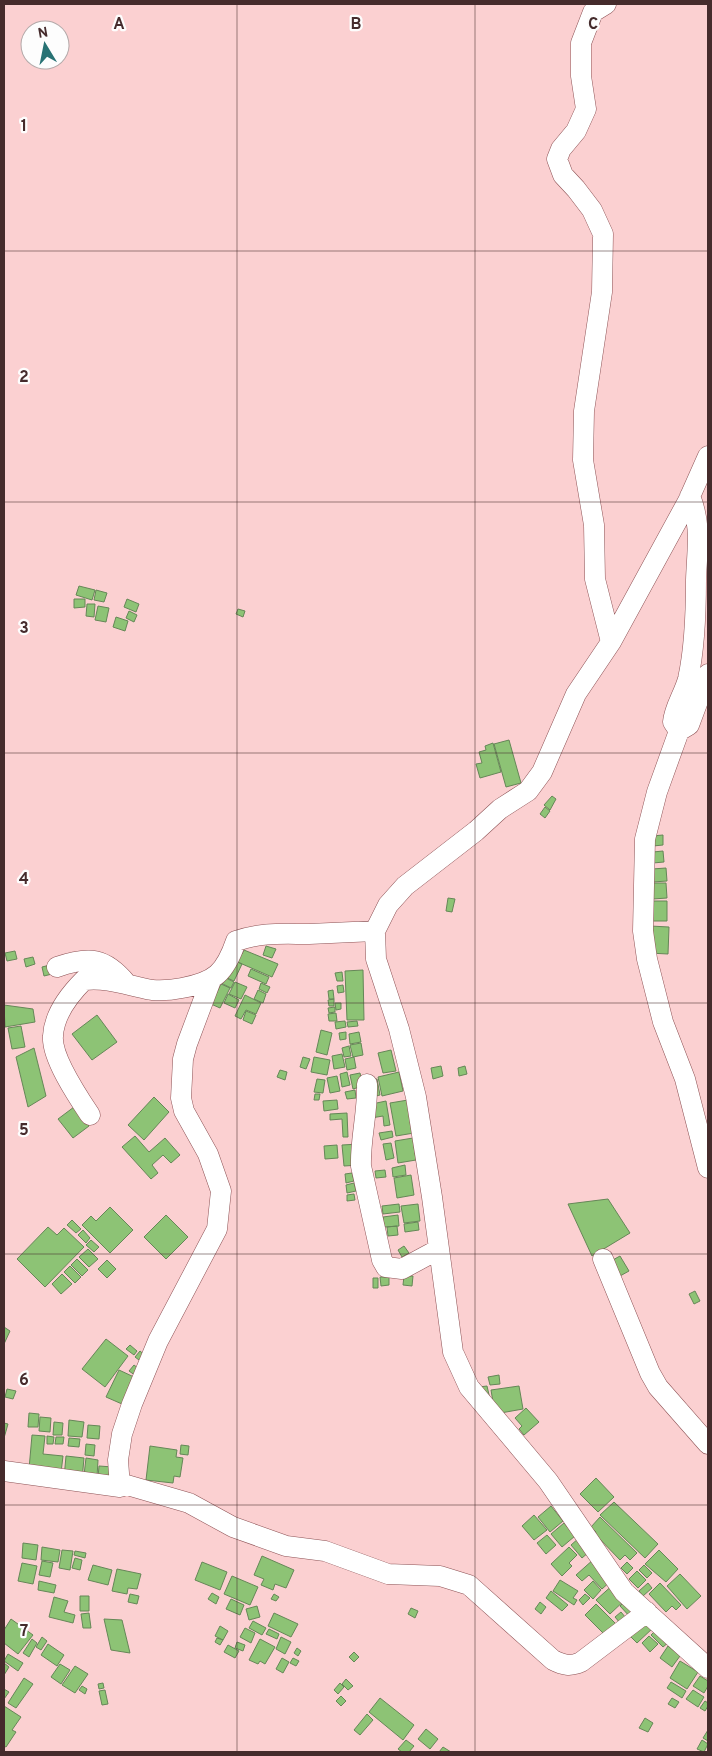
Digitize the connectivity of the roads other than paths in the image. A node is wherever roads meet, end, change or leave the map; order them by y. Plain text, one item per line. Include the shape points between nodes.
1 (606, 4) edge
2 (708, 456) edge
3 (690, 496) junction
4 (612, 642) junction
5 (708, 674) edge
6 (678, 731) junction
7 (375, 931) junction
8 (57, 967) dead end
9 (210, 980) junction
10 (127, 984) junction
11 (367, 1084) dead end
12 (90, 1115) dead end
13 (708, 1168) edge
14 (439, 1249) junction
15 (603, 1259) dead end
16 (708, 1444) edge
17 (4, 1472) edge
18 (120, 1486) junction
19 (647, 1612) junction
20 (708, 1668) edge

1 - 4 street via 593,12 580,43 586,109 557,159 563,175 592,210 603,234 602,292 584,411 583,460 594,525 595,579
2 - 3 street
3 - 4 street
3 - 6 street via 696,513 699,551 687,681 673,722
4 - 7 street via 576,694 542,772 528,791 500,809 405,886 388,904
5 - 6 street via 689,725
6 - 13 street via 645,840 643,930 663,1022 684,1079
7 - 9 street via 250,936 236,942 225,968
7 - 14 street via 376,959 399,1028 416,1097
8 - 10 street via 88,959 105,963
9 - 10 street via 167,991
9 - 18 street via 183,1059 181,1098 184,1111 208,1154 221,1191 217,1229 158,1341 132,1404 118,1460
10 - 12 street via 98,978 84,980 65,1003 55,1025 52,1037 57,1056
11 - 14 street via 360,1166 382,1260 386,1266 402,1270
14 - 19 street via 453,1352 469,1387 548,1480 624,1592
15 - 16 street via 650,1373
17 - 18 street
18 - 19 street via 127,1485 189,1503 233,1527 286,1546 325,1551 388,1574 440,1576 470,1585 553,1660 563,1665 581,1662
19 - 20 street

